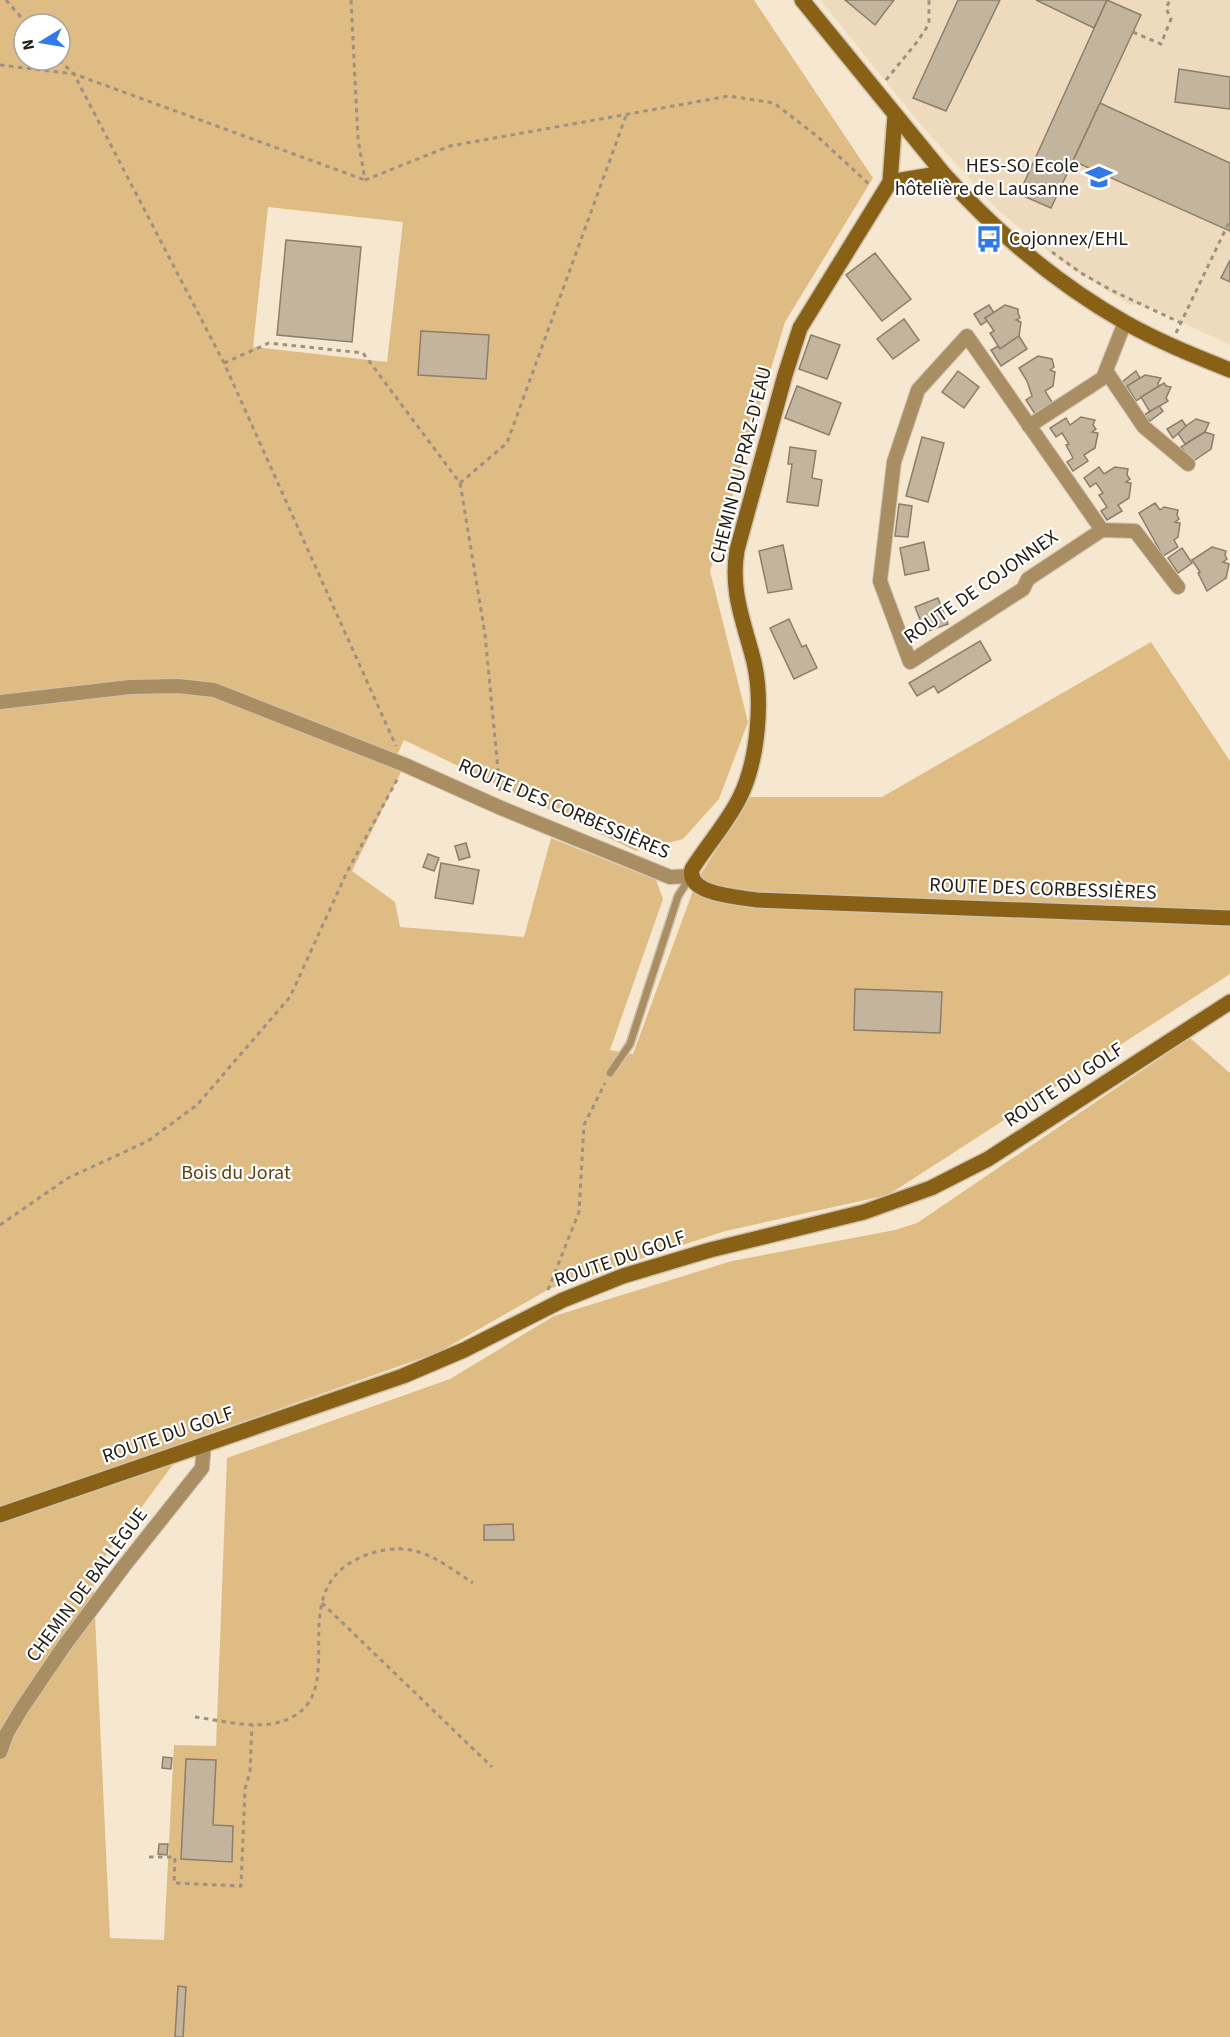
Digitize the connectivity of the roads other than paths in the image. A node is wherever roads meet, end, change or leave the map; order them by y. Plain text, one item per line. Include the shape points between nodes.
1 (802, 0) edge
2 (895, 115) junction
3 (943, 173) junction
4 (890, 182) junction
5 (1125, 322) junction
6 (1230, 370) edge
7 (1106, 371) junction
8 (1029, 426) junction
9 (1188, 464) dead end
10 (1102, 530) junction
11 (1179, 587) dead end
12 (0, 702) edge
13 (691, 876) junction
14 (1230, 918) edge
15 (1230, 1002) edge
16 (610, 1073) road end
17 (204, 1444) junction
18 (0, 1515) edge
19 (0, 1752) edge

1 - 2 street
2 - 3 street
2 - 4 street, CHEMIN DU PRAZ-D'EAU
3 - 4 street
3 - 5 street via 1020,249
4 - 13 street, CHEMIN DU PRAZ-D'EAU via 800,328 785,375 735,565 736,594 758,678 754,749 740,797
5 - 6 street
5 - 7 street
7 - 8 street via 1103,378
7 - 9 street via 1144,427
8 - 10 street, ROUTE DE COJONNEX
8 - 10 street, ROUTE DE COJONNEX via 967,336 918,390 894,462 880,581 910,662 1023,589 1029,579
10 - 11 street via 1136,531
12 - 13 street, ROUTE DES CORBESSIÈRES via 130,687 214,690 405,765 670,877
13 - 14 street, ROUTE DES CORBESSIÈRES via 693,882 705,889 757,900
13 - 16 lane, CHEMIN DU PRAZ-D'EAU via 678,897 630,1044
15 - 17 street, ROUTE DU GOLF via 988,1159 931,1188 864,1212 674,1260 590,1288 426,1367
17 - 18 street, ROUTE DU GOLF
17 - 19 street, CHEMIN DE BALLÈGUE via 202,1468 64,1646 22,1708

